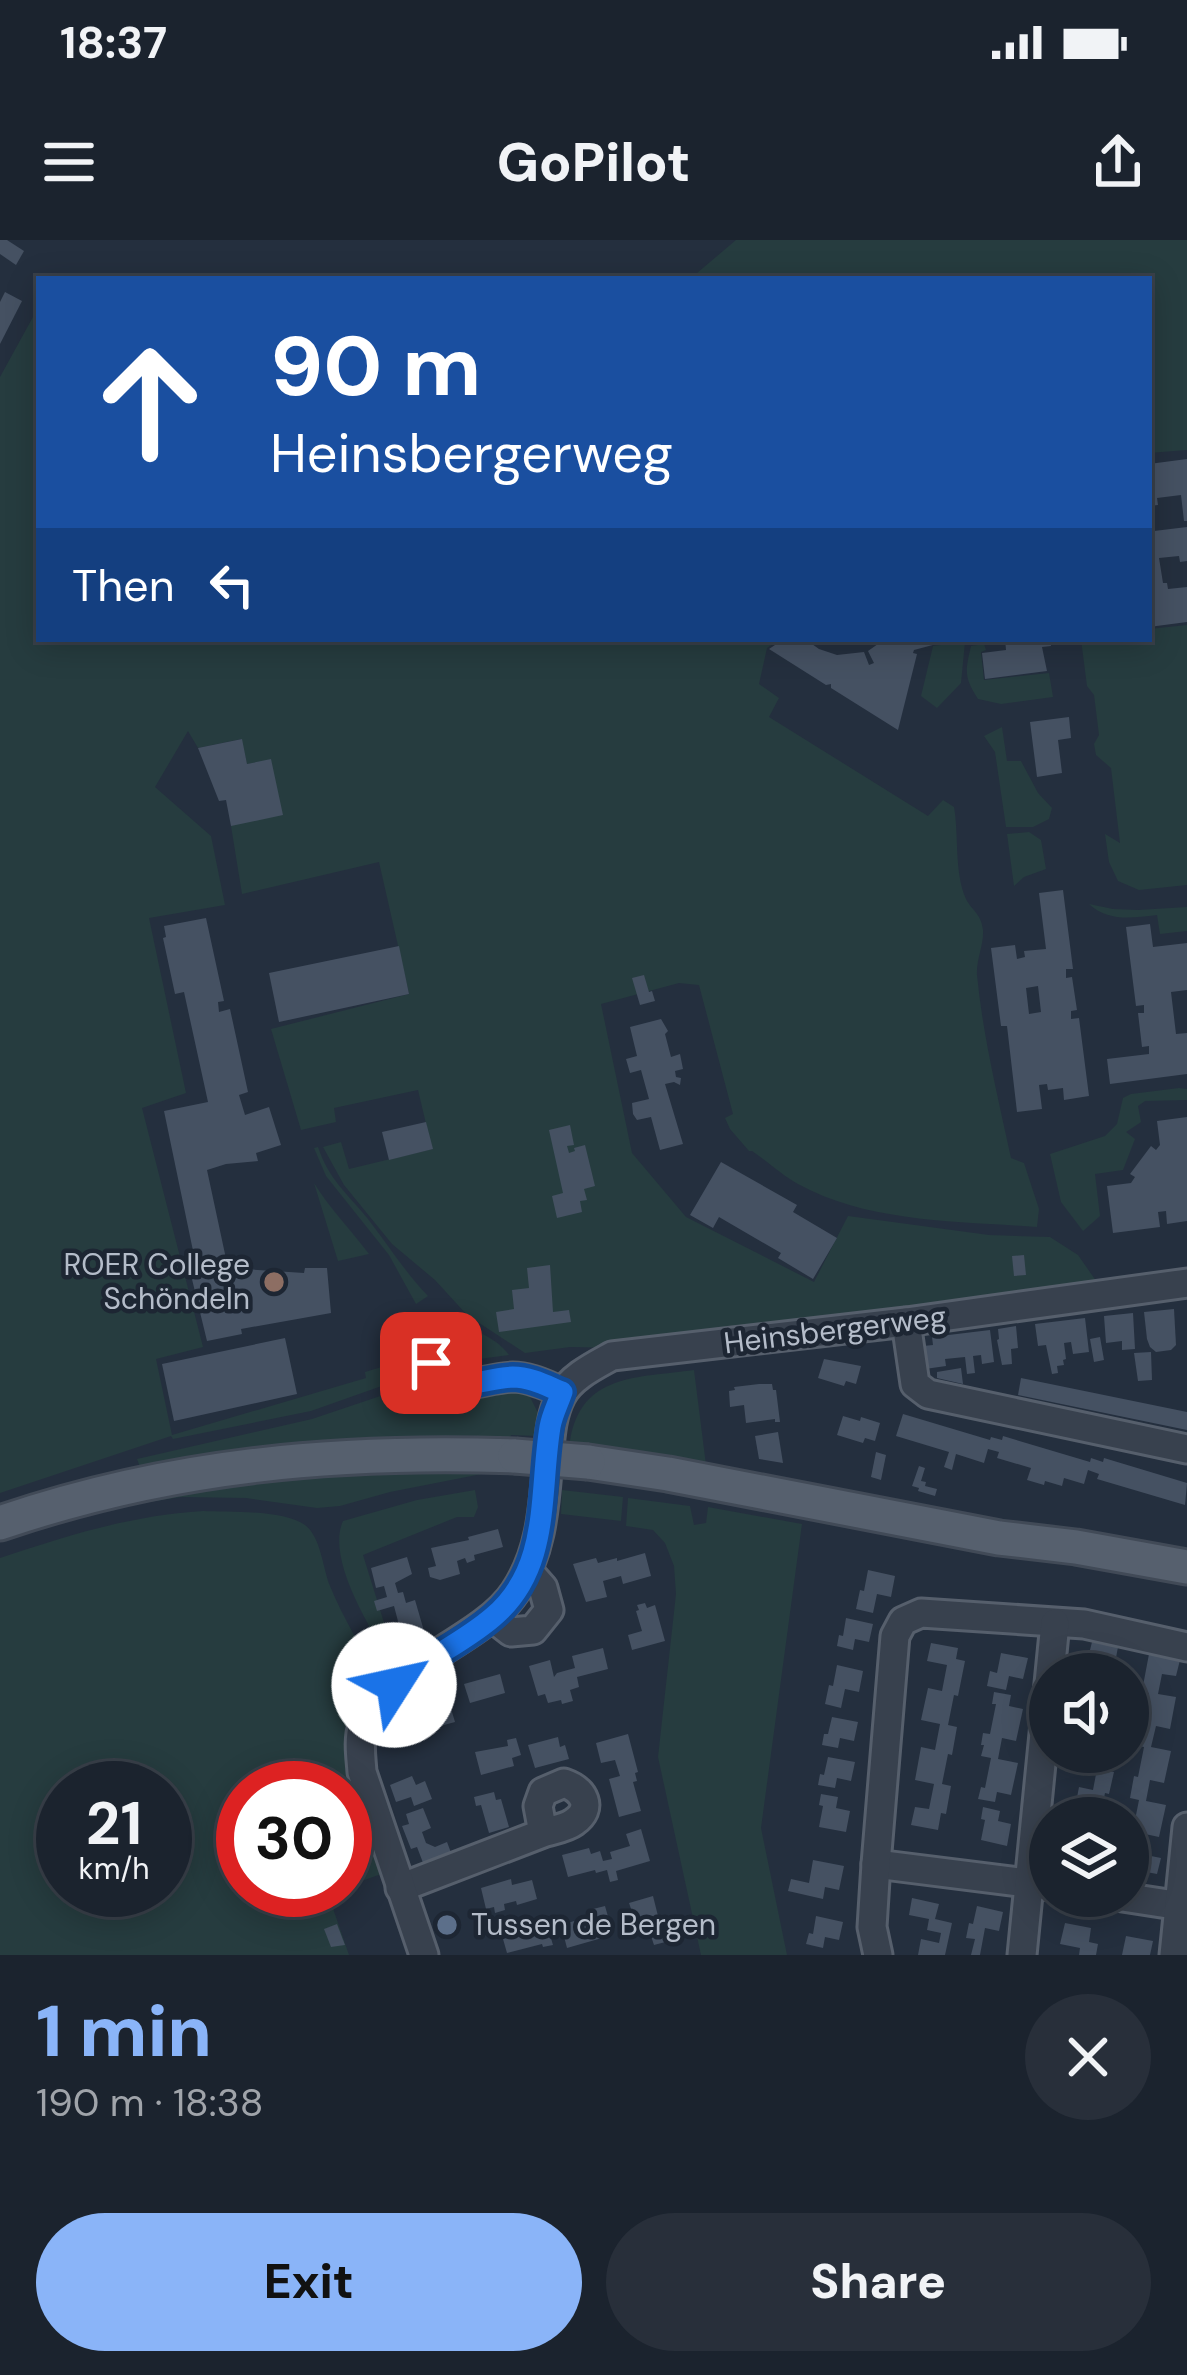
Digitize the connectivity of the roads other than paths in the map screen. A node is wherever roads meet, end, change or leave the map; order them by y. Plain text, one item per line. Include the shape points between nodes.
1 (1187, 1283) edge
2 (906, 1322) junction
3 (431, 1363) dead end
4 (562, 1392) junction
5 (1187, 1449) edge
6 (0, 1523) edge
7 (1187, 1567) edge
8 (1055, 1623) junction
9 (1187, 1647) edge
10 (1044, 1797) edge
11 (1187, 1827) edge
12 (543, 1833) dead end
13 (876, 1864) junction
14 (1029, 1883) edge
15 (400, 1888) junction
16 (1149, 1901) edge
17 (1183, 1907) edge
18 (1031, 1917) edge
19 (424, 1955) edge
20 (878, 1955) edge
21 (1022, 1955) edge
22 (1174, 1955) edge

1 - 2 street, Heinsbergerweg
2 - 4 street, Heinsbergerweg via 612,1356
2 - 5 street via 915,1384 928,1394
3 - 4 street via 441,1383 516,1377
4 - 15 street via 528,1571 548,1610 533,1630 511,1632 493,1618 404,1676 363,1724 362,1772
6 - 7 main road, bridge via 179,1475 266,1462 514,1456 668,1474
8 - 9 street
8 - 10 street
8 - 13 street via 921,1613 903,1621 895,1636
11 - 17 street
12 - 15 street
13 - 14 street
13 - 20 street
15 - 19 street
16 - 17 street
17 - 22 street
18 - 21 street

